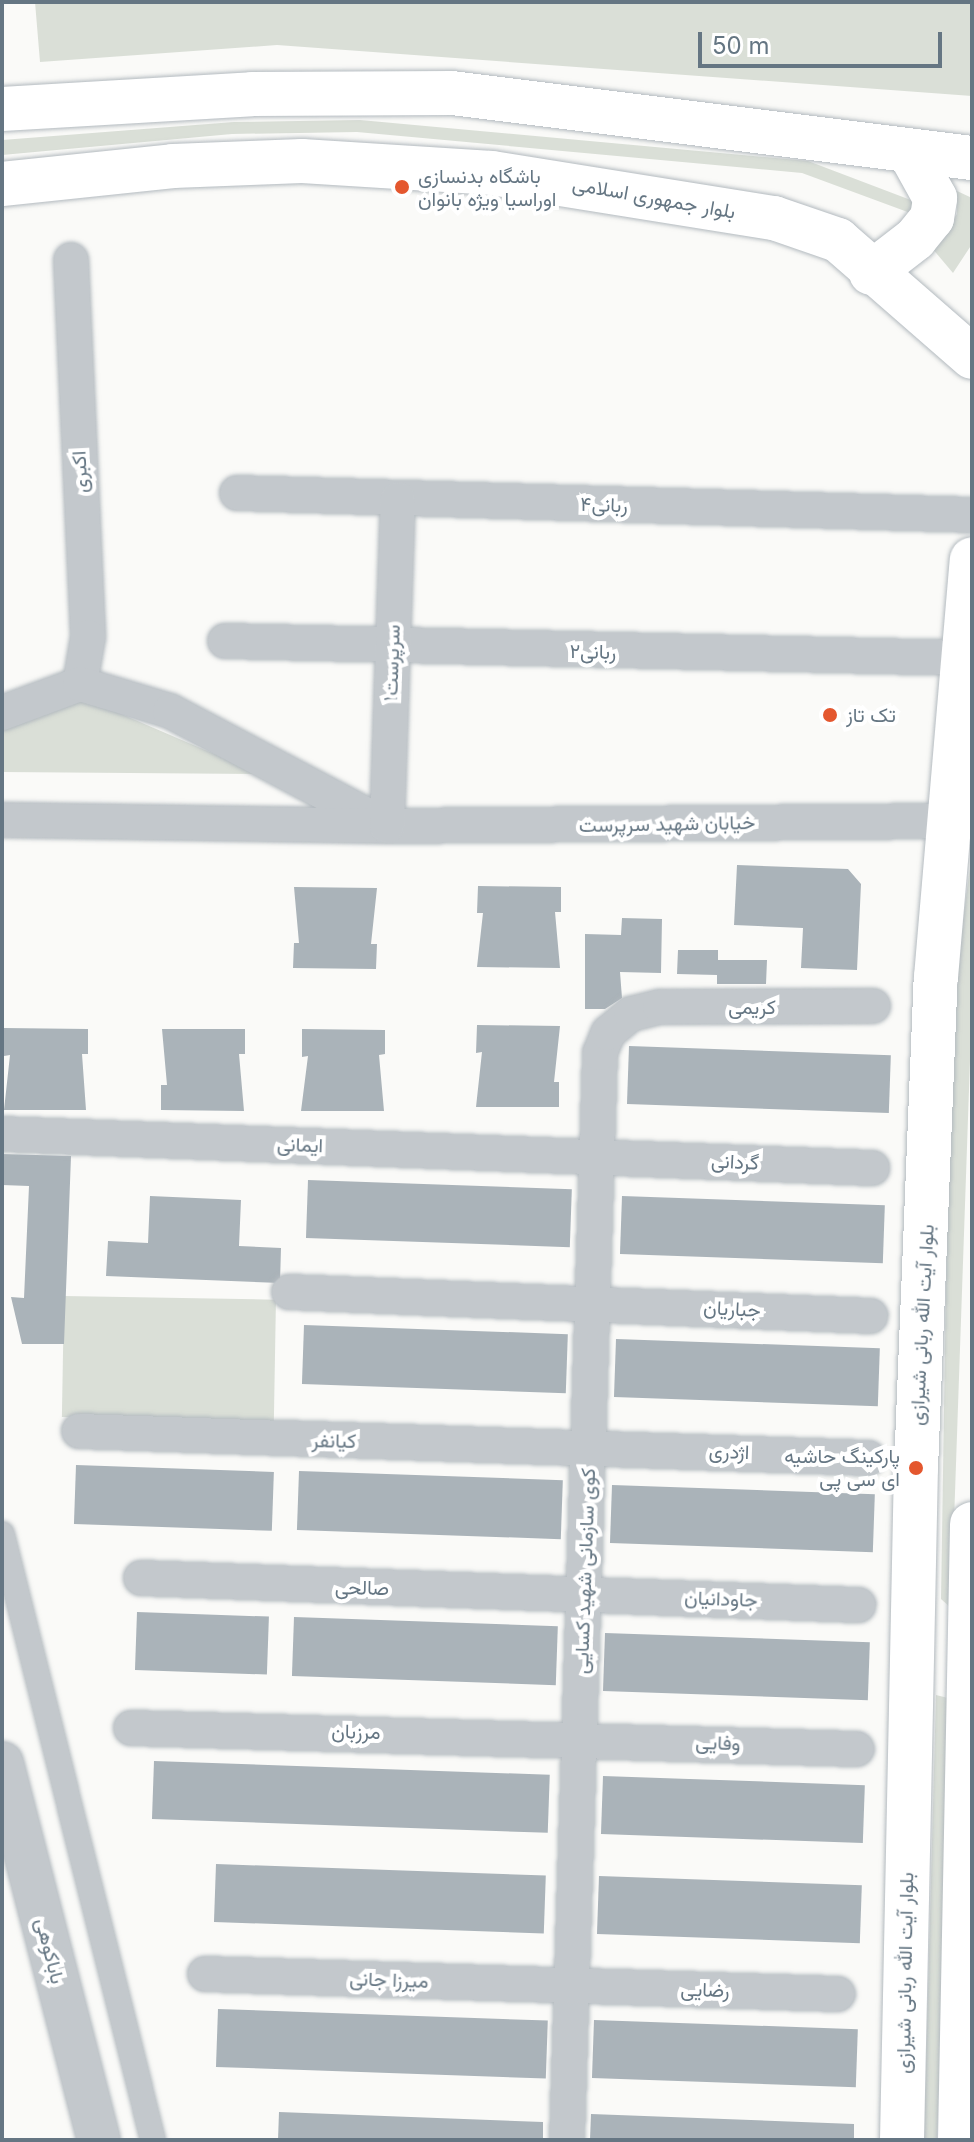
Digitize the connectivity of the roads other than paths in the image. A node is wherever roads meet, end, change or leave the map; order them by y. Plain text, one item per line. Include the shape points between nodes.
1 (2, 109) edge
2 (909, 151) junction
3 (972, 158) edge
4 (2, 184) edge
5 (71, 260) dead end
6 (871, 273) junction
7 (972, 357) edge
8 (237, 493) dead end
9 (398, 499) junction
10 (972, 515) edge
11 (972, 560) edge
12 (225, 641) dead end
13 (393, 648) junction
14 (966, 653) edge
15 (80, 684) junction
16 (2, 713) edge
17 (2, 820) edge
18 (948, 821) junction
19 (387, 826) junction
20 (873, 1006) dead end
21 (631, 1014) joint
22 (2, 1134) edge
23 (598, 1156) junction
24 (872, 1168) dead end
25 (289, 1292) dead end
26 (592, 1302) junction
27 (871, 1316) dead end
28 (79, 1431) dead end
29 (590, 1447) junction
30 (869, 1458) dead end
31 (972, 1524) edge
32 (2, 1534) edge
33 (141, 1578) dead end
34 (584, 1593) junction
35 (858, 1605) dead end
36 (911, 1655) junction
37 (969, 1659) junction
38 (131, 1728) dead end
39 (580, 1737) junction
40 (857, 1749) dead end
41 (2, 1763) edge
42 (970, 1880) edge
43 (205, 1974) dead end
44 (572, 1986) junction
45 (838, 1994) dead end
46 (99, 2140) edge
47 (153, 2140) edge
48 (567, 2140) edge
49 (902, 2140) edge
50 (960, 2140) edge

1 - 2 main road via 252,94 452,93
2 - 3 main road
2 - 6 main road via 935,198 932,218 915,239
4 - 6 main road, بلوار جمهوری اسلامی via 173,166 302,161 492,173 805,225 838,240
5 - 15 street, اکبری via 88,637
6 - 7 main road, بلوار جمهوری اسلامی
8 - 9 street, ربانی۴
9 - 10 street, ربانی۴
9 - 13 street, سرپرست۱
11 - 14 main road, بلوار آیت الله ربانی شیرازی
12 - 13 street, ربانی۲
13 - 14 street, ربانی۲
13 - 19 street, سرپرست۱
14 - 18 main road, بلوار آیت الله ربانی شیرازی
15 - 16 street
15 - 19 street, خیابان شهید سرپرست via 170,711
17 - 19 street, خیابان شهید سرپرست
18 - 19 street, خیابان شهید سرپرست
18 - 36 main road, بلوار آیت الله ربانی شیرازی via 936,977
20 - 21 street, کریمی via 660,1007
21 - 23 street, کوی سازمانی شهید کسایی via 608,1033 600,1053
22 - 23 street, ایمانی
23 - 24 street, گردانی
23 - 26 street, کوی سازمانی شهید کسایی
25 - 26 street, جباریان
26 - 27 street, جباریان
26 - 29 street, کوی سازمانی شهید کسایی
28 - 29 street, کیانفر
29 - 30 street, اژدری
29 - 34 street, کوی سازمانی شهید کسایی
31 - 37 main road
32 - 47 street
33 - 34 street, صالحی
34 - 35 street, جاودانیان
34 - 39 street, کوی سازمانی شهید کسایی
36 - 37 main road
36 - 49 main road, بلوار آیت الله ربانی شیرازی
37 - 42 main road
38 - 39 street, مرزبان
39 - 40 street, وفایی
39 - 44 street, کوی سازمانی شهید کسایی
41 - 46 street, باباکوهی
42 - 50 main road
43 - 44 street, میرزا جانی
44 - 45 street, رضایی
44 - 48 street, کوی سازمانی شهید کسایی

